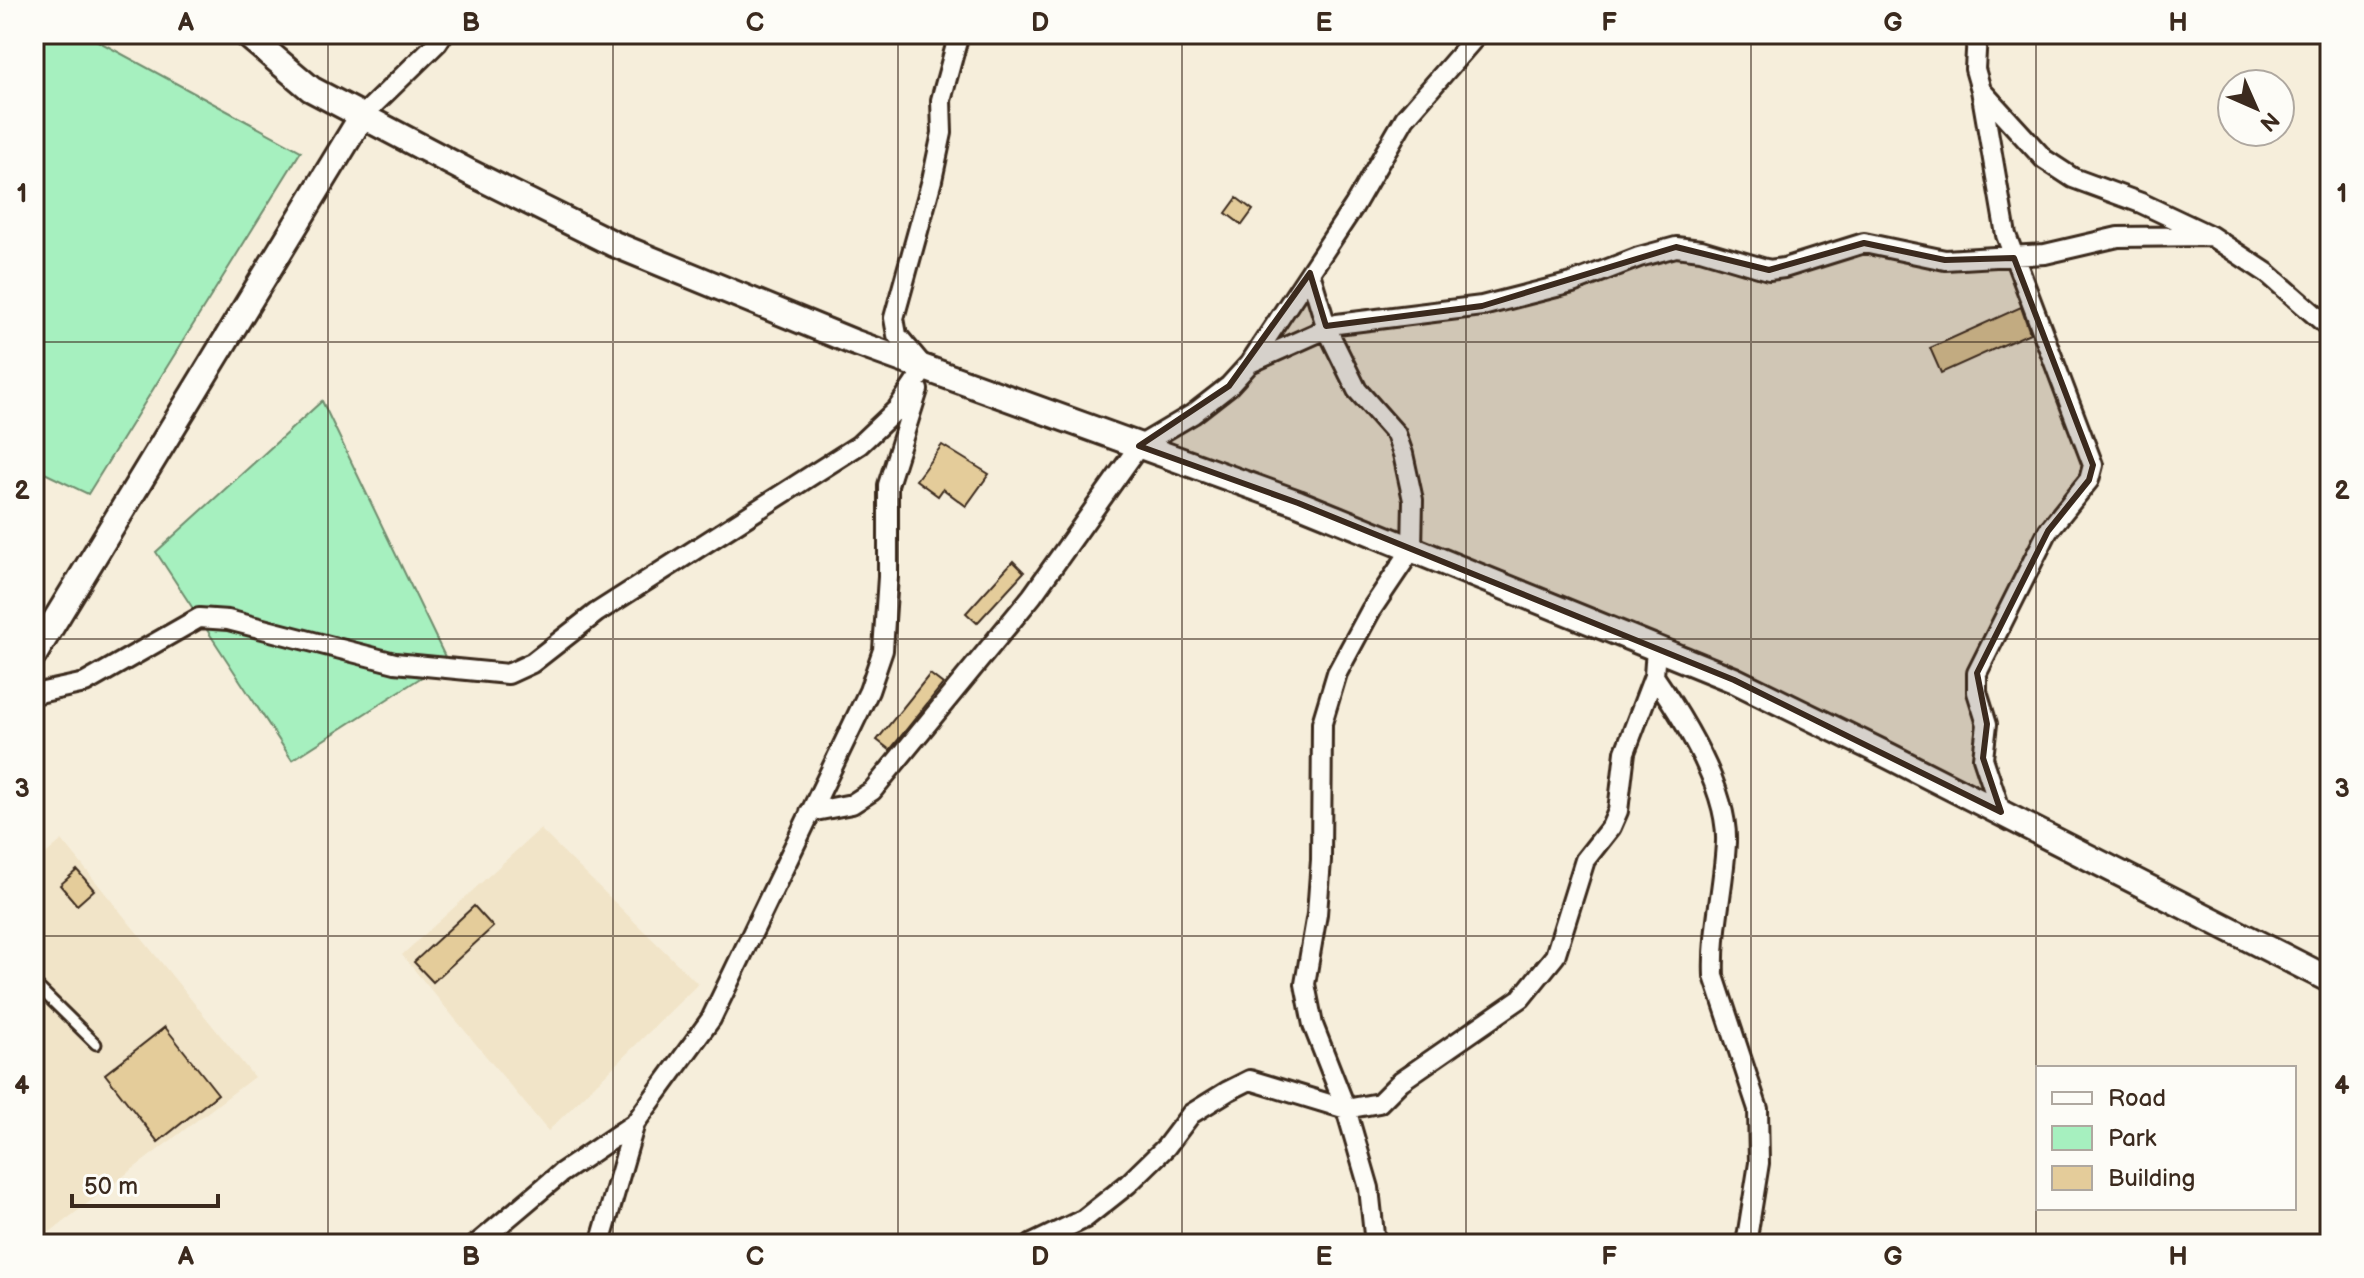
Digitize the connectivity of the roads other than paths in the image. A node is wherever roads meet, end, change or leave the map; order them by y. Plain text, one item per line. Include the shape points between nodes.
1 (246, 34) edge
2 (443, 34) edge
3 (959, 34) edge
4 (1478, 34) edge
5 (1977, 34) edge
6 (1981, 90) junction
7 (362, 116) junction
8 (2211, 236) junction
9 (2014, 258) junction
10 (1310, 273) junction
11 (2330, 328) edge
12 (1327, 329) junction
13 (1250, 363) junction
14 (925, 368) junction
15 (1139, 446) junction
16 (1412, 549) junction
17 (1656, 649) junction
18 (34, 655) edge
19 (1654, 676) junction
20 (34, 694) edge
21 (810, 812) junction
22 (2001, 812) junction
23 (2330, 980) edge
24 (34, 983) edge
25 (96, 1044) dead end
26 (1346, 1109) junction
27 (635, 1123) junction
28 (477, 1244) edge
29 (600, 1244) edge
30 (1032, 1244) edge
31 (1375, 1244) edge
32 (1746, 1244) edge

1 - 7 street via 311,89
2 - 7 street
3 - 14 street via 941,100 942,133 932,180 894,318 897,335
4 - 10 street via 1405,118
5 - 6 street via 1975,69
6 - 8 street via 2044,159 2073,178
6 - 9 street
7 - 14 street via 614,244
7 - 18 street
8 - 9 street via 2118,237
8 - 11 street via 2267,273
9 - 12 street via 1945,260 1864,243 1769,270 1676,247 1572,283 1482,306
9 - 22 street via 2093,465 2077,498 2048,531 1977,673 1987,724 1983,758
10 - 12 street
10 - 13 street
12 - 13 street
12 - 16 street via 1357,390 1396,434 1413,500
13 - 15 street via 1193,414
14 - 15 street
14 - 20 street via 897,409 859,445 508,674 395,663 228,620 199,618 85,683
14 - 21 street via 888,485 883,650 869,691
15 - 16 street
15 - 21 street via 1032,596 872,791 852,804
16 - 17 street
16 - 26 street via 1337,673 1322,723 1320,873 1305,984 1313,1025
17 - 19 street
17 - 22 street via 1734,680
19 - 26 street via 1625,752 1618,811 1585,860 1555,956 1521,998 1401,1081 1379,1103
19 - 32 street via 1685,721 1723,807 1726,840 1714,976 1758,1109 1759,1163
21 - 27 street via 711,1019
22 - 23 street
24 - 25 lane
26 - 30 street via 1250,1080 1191,1114 1166,1147 1084,1219
26 - 31 street via 1369,1188
27 - 28 street via 561,1173
27 - 29 street

